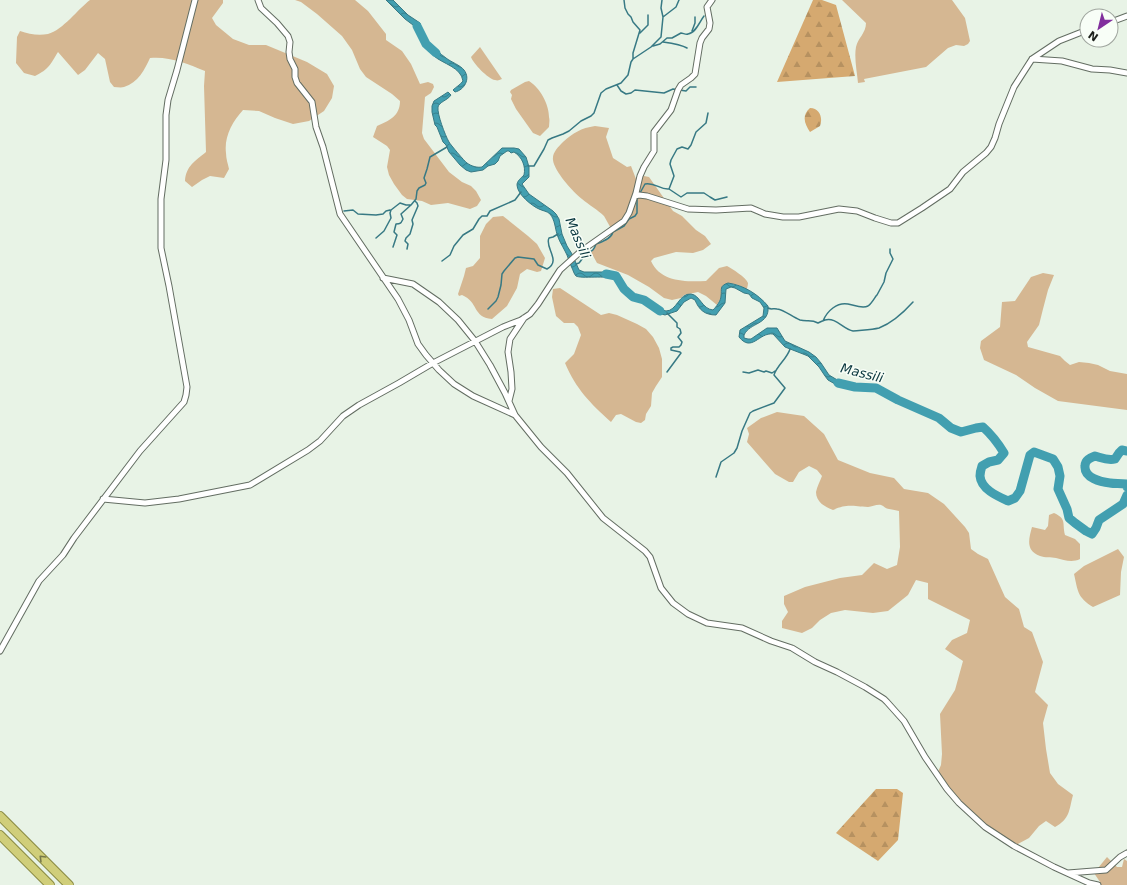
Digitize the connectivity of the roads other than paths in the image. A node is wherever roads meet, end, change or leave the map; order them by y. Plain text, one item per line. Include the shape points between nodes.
1 (195, 0) edge
2 (258, 0) edge
3 (712, 0) edge
4 (1079, 33) edge
5 (1032, 59) junction
6 (1127, 73) edge
7 (635, 196) junction
8 (383, 278) junction
9 (525, 317) junction
10 (475, 341) junction
11 (433, 363) junction
12 (509, 402) junction
13 (515, 416) junction
14 (103, 499) junction
15 (0, 651) edge
16 (0, 816) edge
17 (0, 835) edge
18 (1127, 853) edge
19 (1068, 873) junction
20 (50, 885) edge
21 (69, 885) edge
22 (1098, 885) edge

1 - 14 street via 168,100 166,160 161,199 161,248 187,387 186,395 184,402 140,451
2 - 8 street via 261,8 288,36 295,77 312,102 316,127 340,214
3 - 7 street via 707,8 709,29 700,43 695,74 681,85 670,110 654,132 654,151 640,176
4 - 5 street via 1059,41
5 - 6 street via 1062,61 1092,69
5 - 7 street via 1014,87 991,147 963,172 950,189 898,223 844,209 799,217 783,217 751,208 688,209 647,196
7 - 9 street via 624,221 580,252 560,270 538,304
8 - 10 street via 413,284 424,291 458,320
8 - 11 street via 398,299 418,344
9 - 10 street
9 - 12 street via 510,338 508,352 512,389
10 - 11 street
10 - 12 street
11 - 13 street via 454,384
11 - 14 street via 359,404 308,450 250,485 145,503
12 - 13 street
13 - 19 street via 567,473 603,518 645,551 650,557 661,588 673,603 707,624 742,628 771,642 792,648 866,687 888,702 904,721 925,757 959,803 985,827 1014,846
14 - 15 street via 63,555 40,581
21 -> 16 highway
17 - 20 highway
18 - 19 street via 1106,870
19 - 22 street

